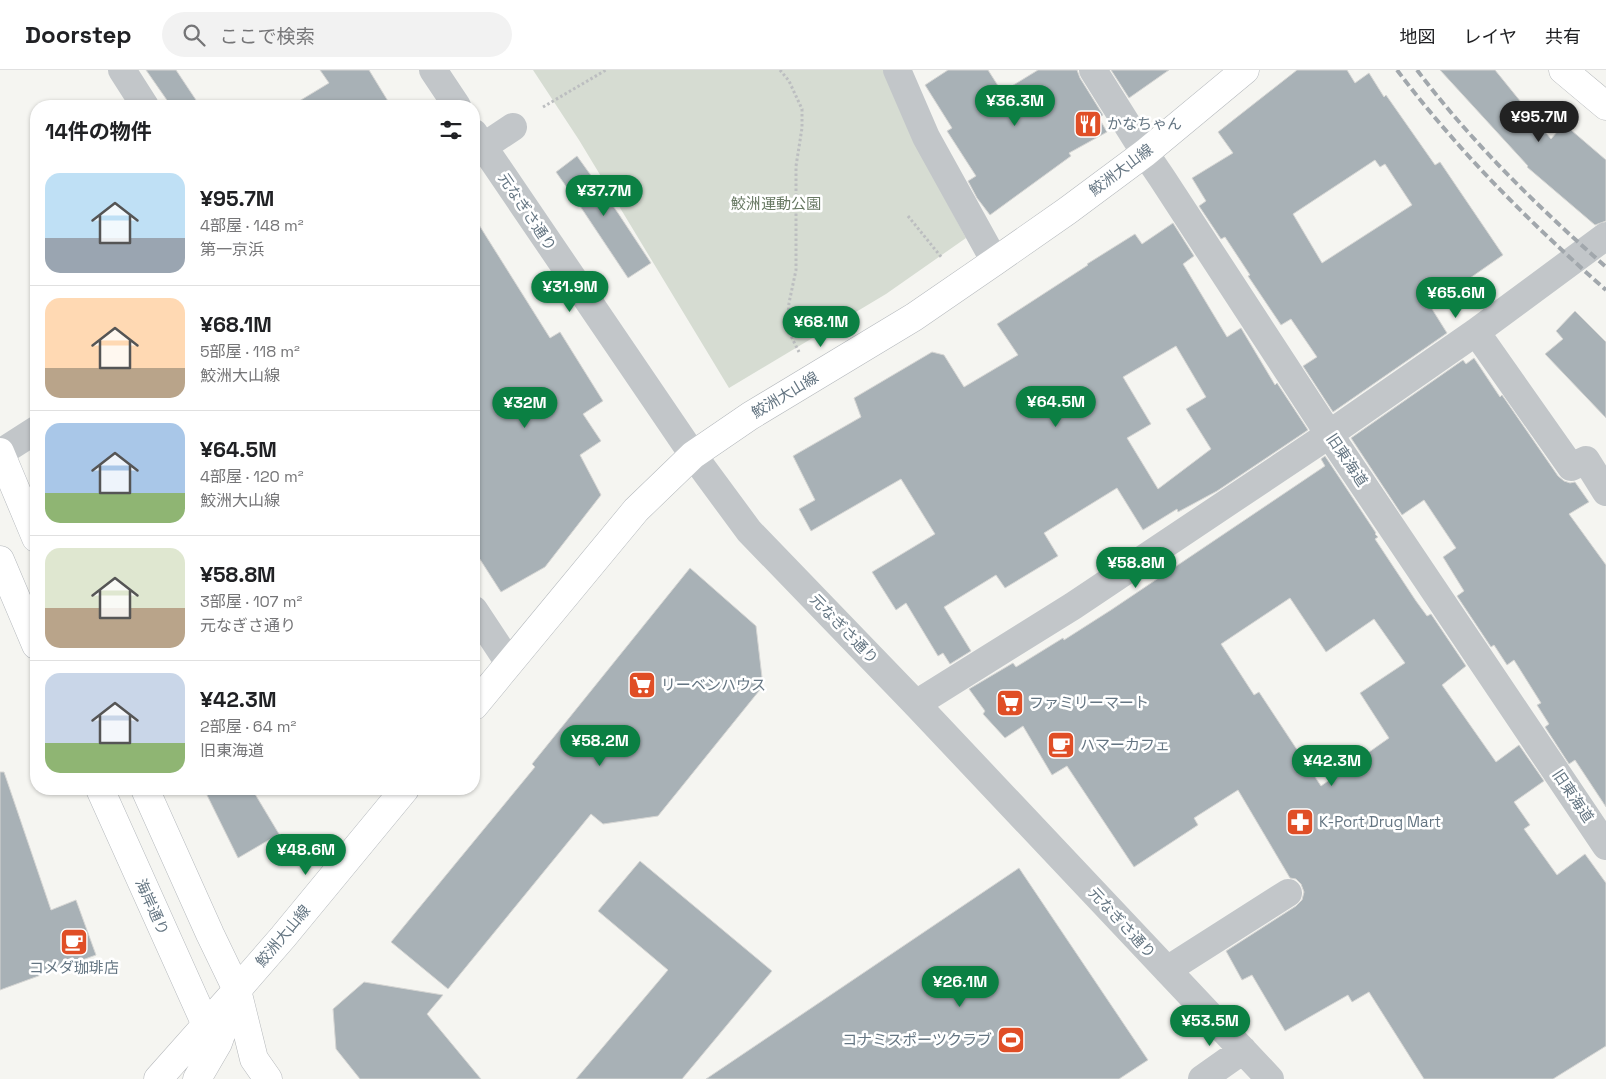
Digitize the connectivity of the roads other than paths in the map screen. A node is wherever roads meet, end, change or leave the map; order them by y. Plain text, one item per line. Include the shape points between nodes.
1 (122, 70) edge
2 (433, 70) edge
3 (897, 70) edge
4 (1094, 70) edge
5 (1244, 70) edge
6 (1563, 70) edge
7 (140, 100) edge
8 (453, 100) edge
9 (1606, 106) edge
10 (513, 126) dead end
11 (480, 142) edge
12 (480, 148) edge
13 (1145, 153) junction
14 (1606, 236) edge
15 (994, 262) junction
16 (1476, 332) junction
17 (30, 434) edge
18 (1329, 434) junction
19 (0, 452) edge
20 (693, 455) junction
21 (1606, 492) edge
22 (30, 524) edge
23 (0, 560) edge
24 (480, 619) edge
25 (30, 630) edge
26 (509, 663) junction
27 (480, 699) edge
28 (916, 704) junction
29 (103, 795) edge
30 (148, 795) edge
31 (400, 795) edge
32 (1606, 846) edge
33 (1288, 893) dead end
34 (1167, 970) junction
35 (237, 990) junction
36 (212, 1034) junction
37 (1243, 1050) junction
38 (261, 1069) edge
39 (158, 1079) edge
40 (197, 1079) edge
41 (1202, 1079) edge
42 (1270, 1079) edge

1 - 7 street
2 - 8 street
3 - 15 street via 926,137
4 - 13 street, 旧東海道
5 - 13 main road, 鮫洲大山線
6 - 9 main road
10 - 11 street
12 - 20 street, 元なぎさ通り
13 - 15 main road, 鮫洲大山線
13 - 18 street, 旧東海道
14 - 16 street
15 - 20 main road, 鮫洲大山線 via 914,317 750,416
16 - 18 street
16 - 21 street via 1571,467 1586,460
17 - 19 street
18 - 28 street via 1073,606
18 - 32 street, 旧東海道
19 - 22 main road
20 - 26 main road, 鮫洲大山線 via 636,510
20 - 28 street, 元なぎさ通り via 749,531
23 - 25 main road
24 - 26 street
26 - 27 main road, 鮫洲大山線
28 - 34 street, 元なぎさ通り
29 - 36 main road, 海岸通り
30 - 35 main road
31 - 35 main road, 鮫洲大山線
33 - 34 street
34 - 37 street, 元なぎさ通り
35 - 36 main road
35 - 38 main road
36 - 38 main road
36 - 39 main road
36 - 40 main road
37 - 41 street
37 - 42 street, 元なぎさ通り

